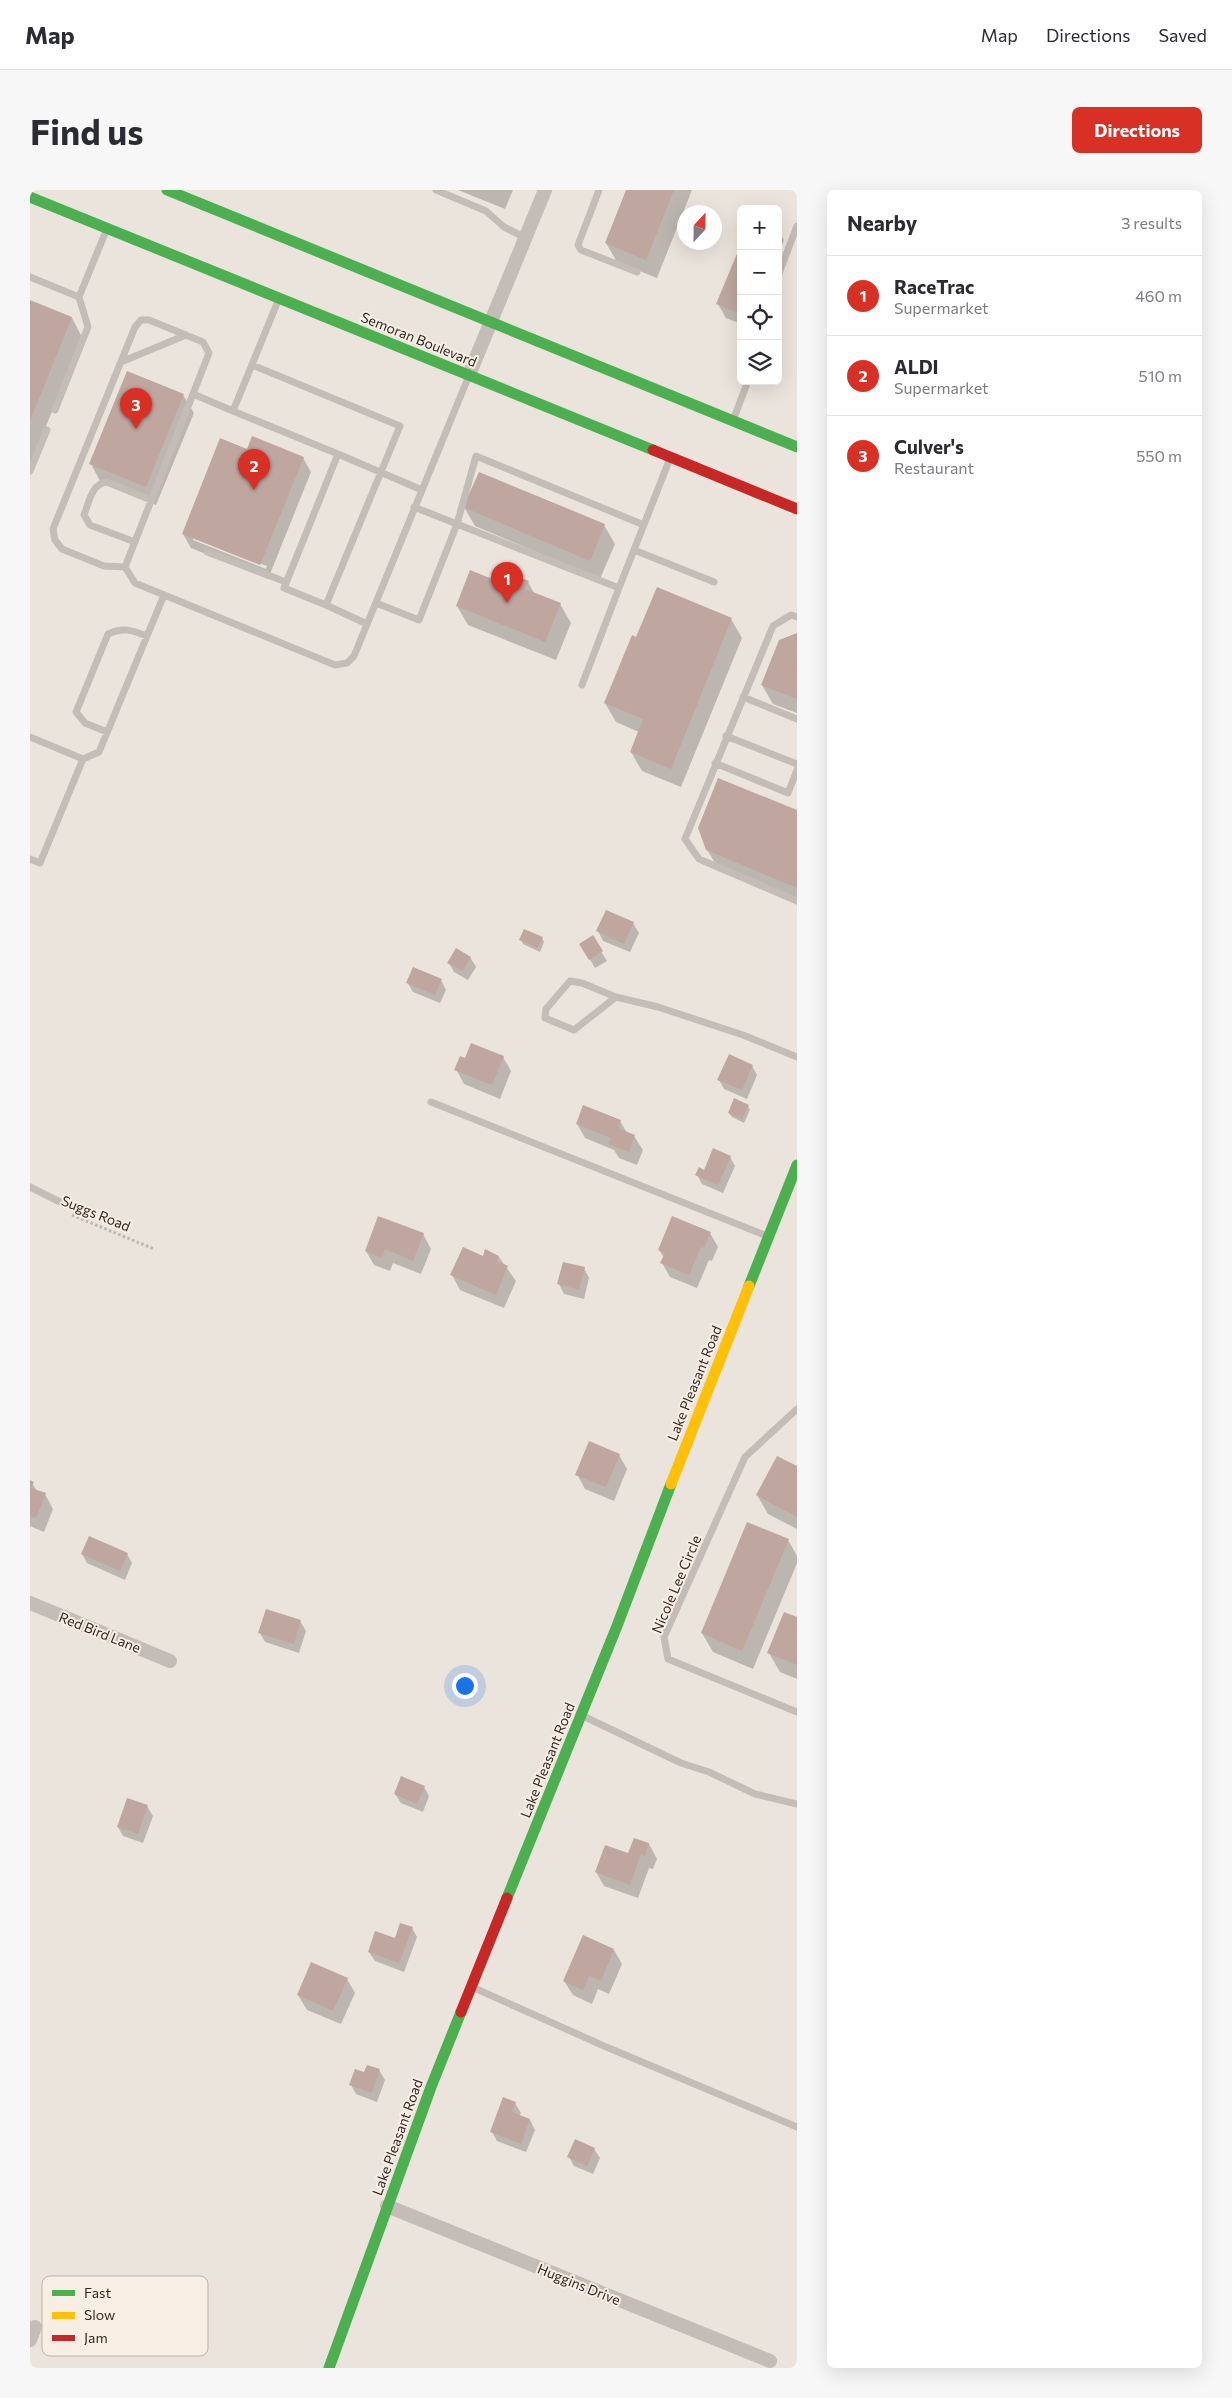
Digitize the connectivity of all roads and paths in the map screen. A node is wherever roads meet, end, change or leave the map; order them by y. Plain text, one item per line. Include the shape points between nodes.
1 (167, 190) edge
2 (436, 190) edge
3 (545, 190) edge
4 (599, 190) edge
5 (30, 197) edge
6 (797, 226) edge
7 (107, 228) junction
8 (526, 238) junction
9 (782, 265) edge
10 (637, 272) dead end
11 (30, 277) edge
12 (79, 297) junction
13 (279, 298) junction
14 (491, 323) junction
15 (186, 335) junction
16 (121, 362) junction
17 (252, 365) junction
18 (469, 375) junction
19 (746, 385) edge
20 (193, 394) junction
21 (54, 410) dead end
22 (233, 411) junction
23 (732, 421) junction
24 (47, 430) dead end
25 (797, 447) edge
26 (338, 454) junction
27 (670, 457) junction
28 (30, 471) edge
29 (381, 472) junction
30 (422, 490) junction
31 (151, 500) junction
32 (414, 507) junction
33 (797, 509) edge
34 (456, 524) junction
35 (644, 525) junction
36 (135, 542) junction
37 (634, 550) junction
38 (207, 552) dead end
39 (125, 567) junction
40 (286, 582) junction
41 (714, 582) dead end
42 (619, 588) junction
43 (164, 595) junction
44 (376, 603) junction
45 (326, 606) junction
46 (797, 617) edge
47 (367, 624) junction
48 (147, 636) junction
49 (582, 685) dead end
50 (743, 697) junction
51 (797, 719) edge
52 (108, 732) junction
53 (726, 736) junction
54 (30, 737) edge
55 (83, 758) junction
56 (715, 763) junction
57 (797, 764) edge
58 (797, 770) edge
59 (30, 859) edge
60 (797, 901) edge
61 (616, 998) junction
62 (797, 1057) edge
63 (431, 1102) dead end
64 (797, 1165) edge
65 (30, 1187) edge
66 (73, 1205) dead end
67 (65, 1213) dead end
68 (769, 1237) junction
69 (154, 1249) dead end
70 (797, 1409) edge
71 (30, 1603) edge
72 (170, 1661) dead end
73 (797, 1712) edge
74 (581, 1715) junction
75 (797, 1804) edge
76 (472, 1987) junction
77 (797, 2127) edge
78 (387, 2206) junction
79 (770, 2361) dead end
80 (329, 2368) edge

1 - 14 main road
2 - 8 lane via 486,210 504,227
3 - 8 street
4 - 10 lane via 578,245 581,250
5 - 7 main road, Semoran Boulevard
6 - 9 lane
7 - 12 lane
7 - 13 main road, Semoran Boulevard
8 - 14 street
11 - 12 lane
12 - 21 lane via 88,327
13 - 17 lane
13 - 18 main road, Semoran Boulevard
14 - 18 street
14 - 23 main road
15 - 16 lane
15 - 16 lane via 149,320 141,320
15 - 20 lane via 203,342 209,353
16 - 39 lane via 53,529 55,540 62,549 104,566
17 - 22 lane
17 - 29 lane via 400,426
18 - 27 main road, Semoran Boulevard
18 - 30 lane
19 - 23 lane
20 - 22 lane
20 - 31 lane
22 - 26 lane
23 - 25 main road
24 - 28 lane
26 - 29 lane
26 - 40 lane
27 - 33 main road, Semoran Boulevard
27 - 35 lane
29 - 30 lane
29 - 45 lane
30 - 32 lane
31 - 36 lane
31 - 36 lane via 101,482 96,485 84,515 90,525
32 - 34 lane
32 - 44 lane
34 - 35 lane via 476,456
34 - 42 lane
34 - 44 lane via 420,620
35 - 37 lane
36 - 39 lane
37 - 41 lane
37 - 42 lane
38 - 40 lane
39 - 43 lane via 135,583
40 - 45 lane via 284,588
42 - 49 lane
43 - 47 lane via 335,665 347,663 354,656
43 - 48 lane
44 - 47 lane
45 - 47 lane
46 - 50 lane via 792,615 773,626
48 - 52 lane
48 - 52 lane via 129,629 118,629 108,634 76,712 85,723
50 - 51 lane
50 - 53 lane
52 - 55 lane via 99,752
53 - 56 lane
53 - 57 lane
54 - 55 lane
55 - 59 lane via 40,863
56 - 58 lane via 788,793
56 - 60 lane via 684,839 699,859
61 - 61 lane via 570,981 546,1008 545,1018 574,1030
61 - 62 lane via 692,1018
63 - 68 lane
64 - 68 main road, Lake Pleasant Road
65 - 66 lane
67 - 69 path, Suggs Road
68 - 74 main road, Lake Pleasant Road
70 - 73 lane, Nicole Lee Circle via 745,1457 664,1638 668,1659
71 - 72 street, Red Bird Lane
74 - 75 lane via 681,1763 756,1794
74 - 76 main road, Lake Pleasant Road
76 - 77 lane
76 - 78 main road, Lake Pleasant Road
78 - 79 street, Huggins Drive
78 - 80 main road, Lake Pleasant Road

